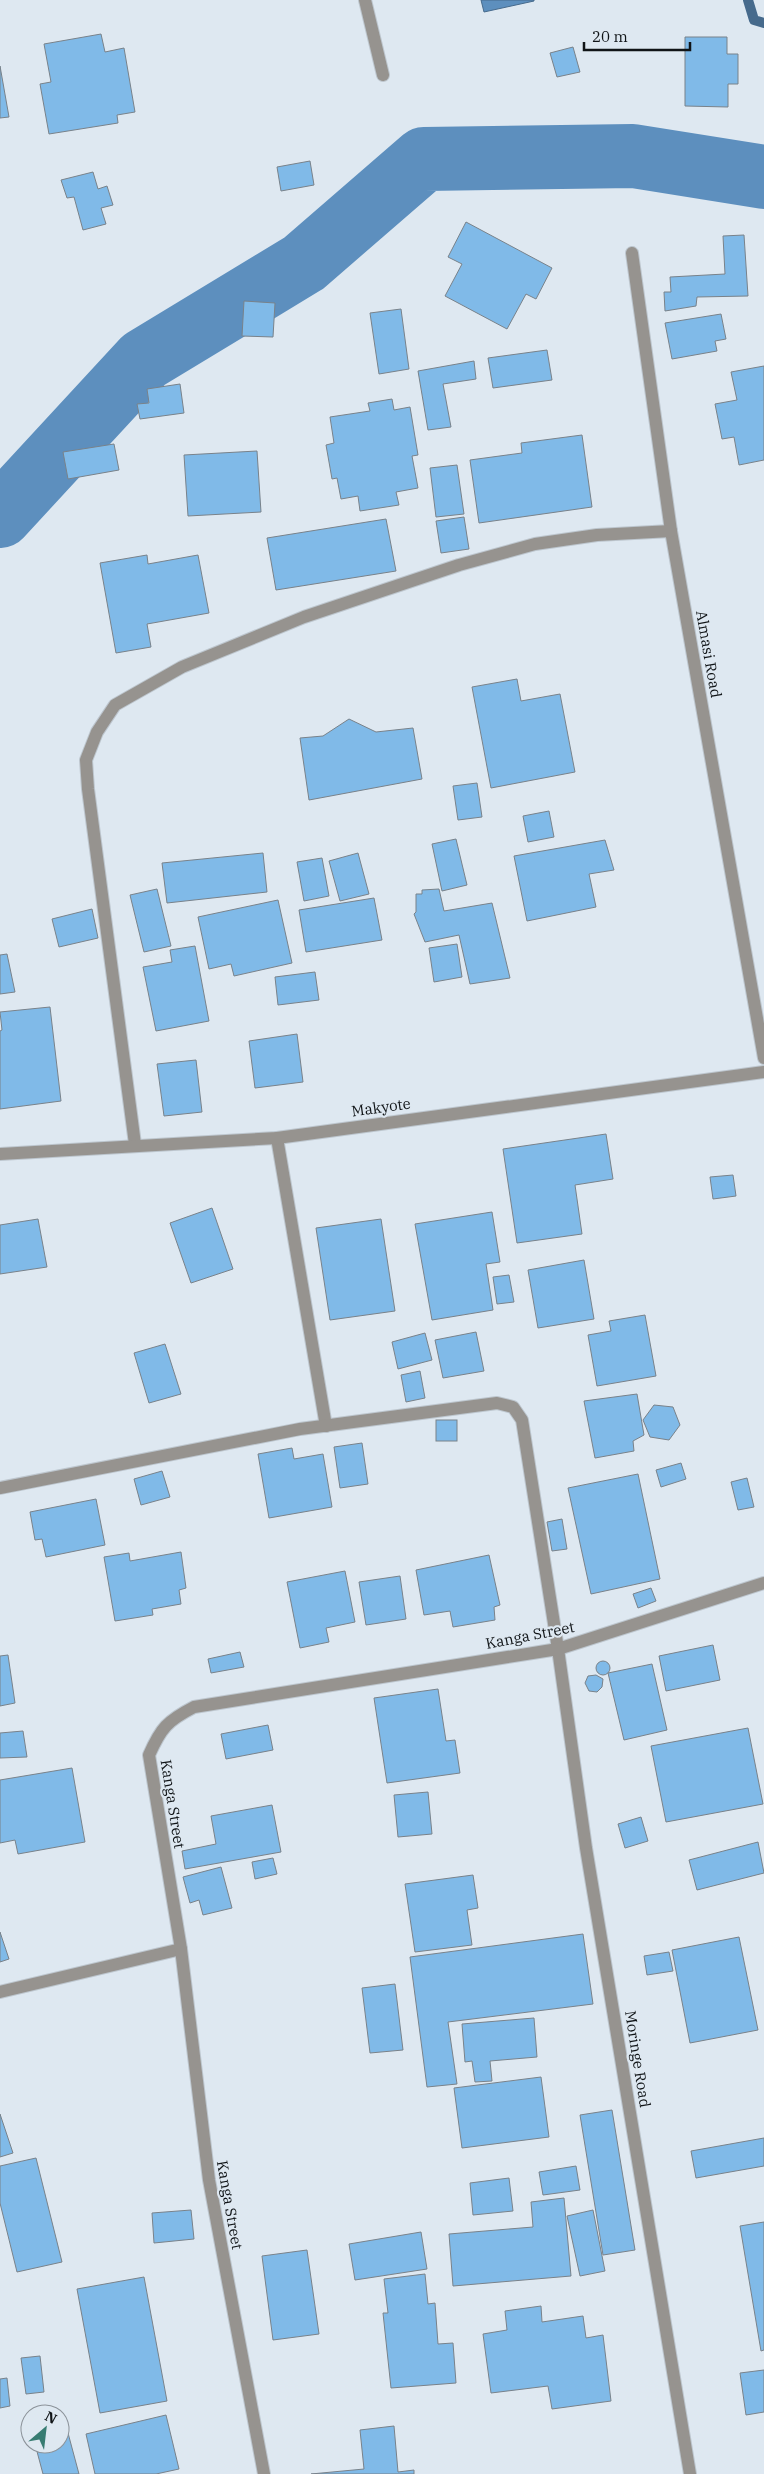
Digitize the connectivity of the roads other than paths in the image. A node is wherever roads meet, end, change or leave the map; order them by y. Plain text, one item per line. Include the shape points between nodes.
1 (365, 0) edge
2 (383, 75) dead end
3 (632, 253) dead end
4 (671, 531) junction
5 (764, 1058) edge
6 (764, 1072) edge
7 (277, 1138) junction
8 (135, 1144) junction
9 (0, 1154) edge
10 (326, 1426) junction
11 (0, 1488) edge
12 (764, 1583) edge
13 (558, 1649) junction
14 (181, 1949) junction
15 (0, 1992) edge
16 (264, 2474) edge
17 (690, 2474) edge

1 - 2 street
3 - 4 street, Almasi Road
4 - 5 street, Almasi Road
4 - 8 street via 597,535 536,544 410,580 235,644 182,667 115,705 97,732 86,760
6 - 7 street, Makyote
7 - 8 street, Makyote
7 - 10 street
8 - 9 street, Makyote
10 - 11 street, Moringe Road
10 - 13 street, Moringe Road via 497,1403 513,1407 522,1420
12 - 13 street, Kanga Street
13 - 14 street, Kanga Street via 194,1707 175,1717 159,1733 149,1755
13 - 17 street, Moringe Road via 586,1848
14 - 15 street
14 - 16 street, Kanga Street via 209,2180

